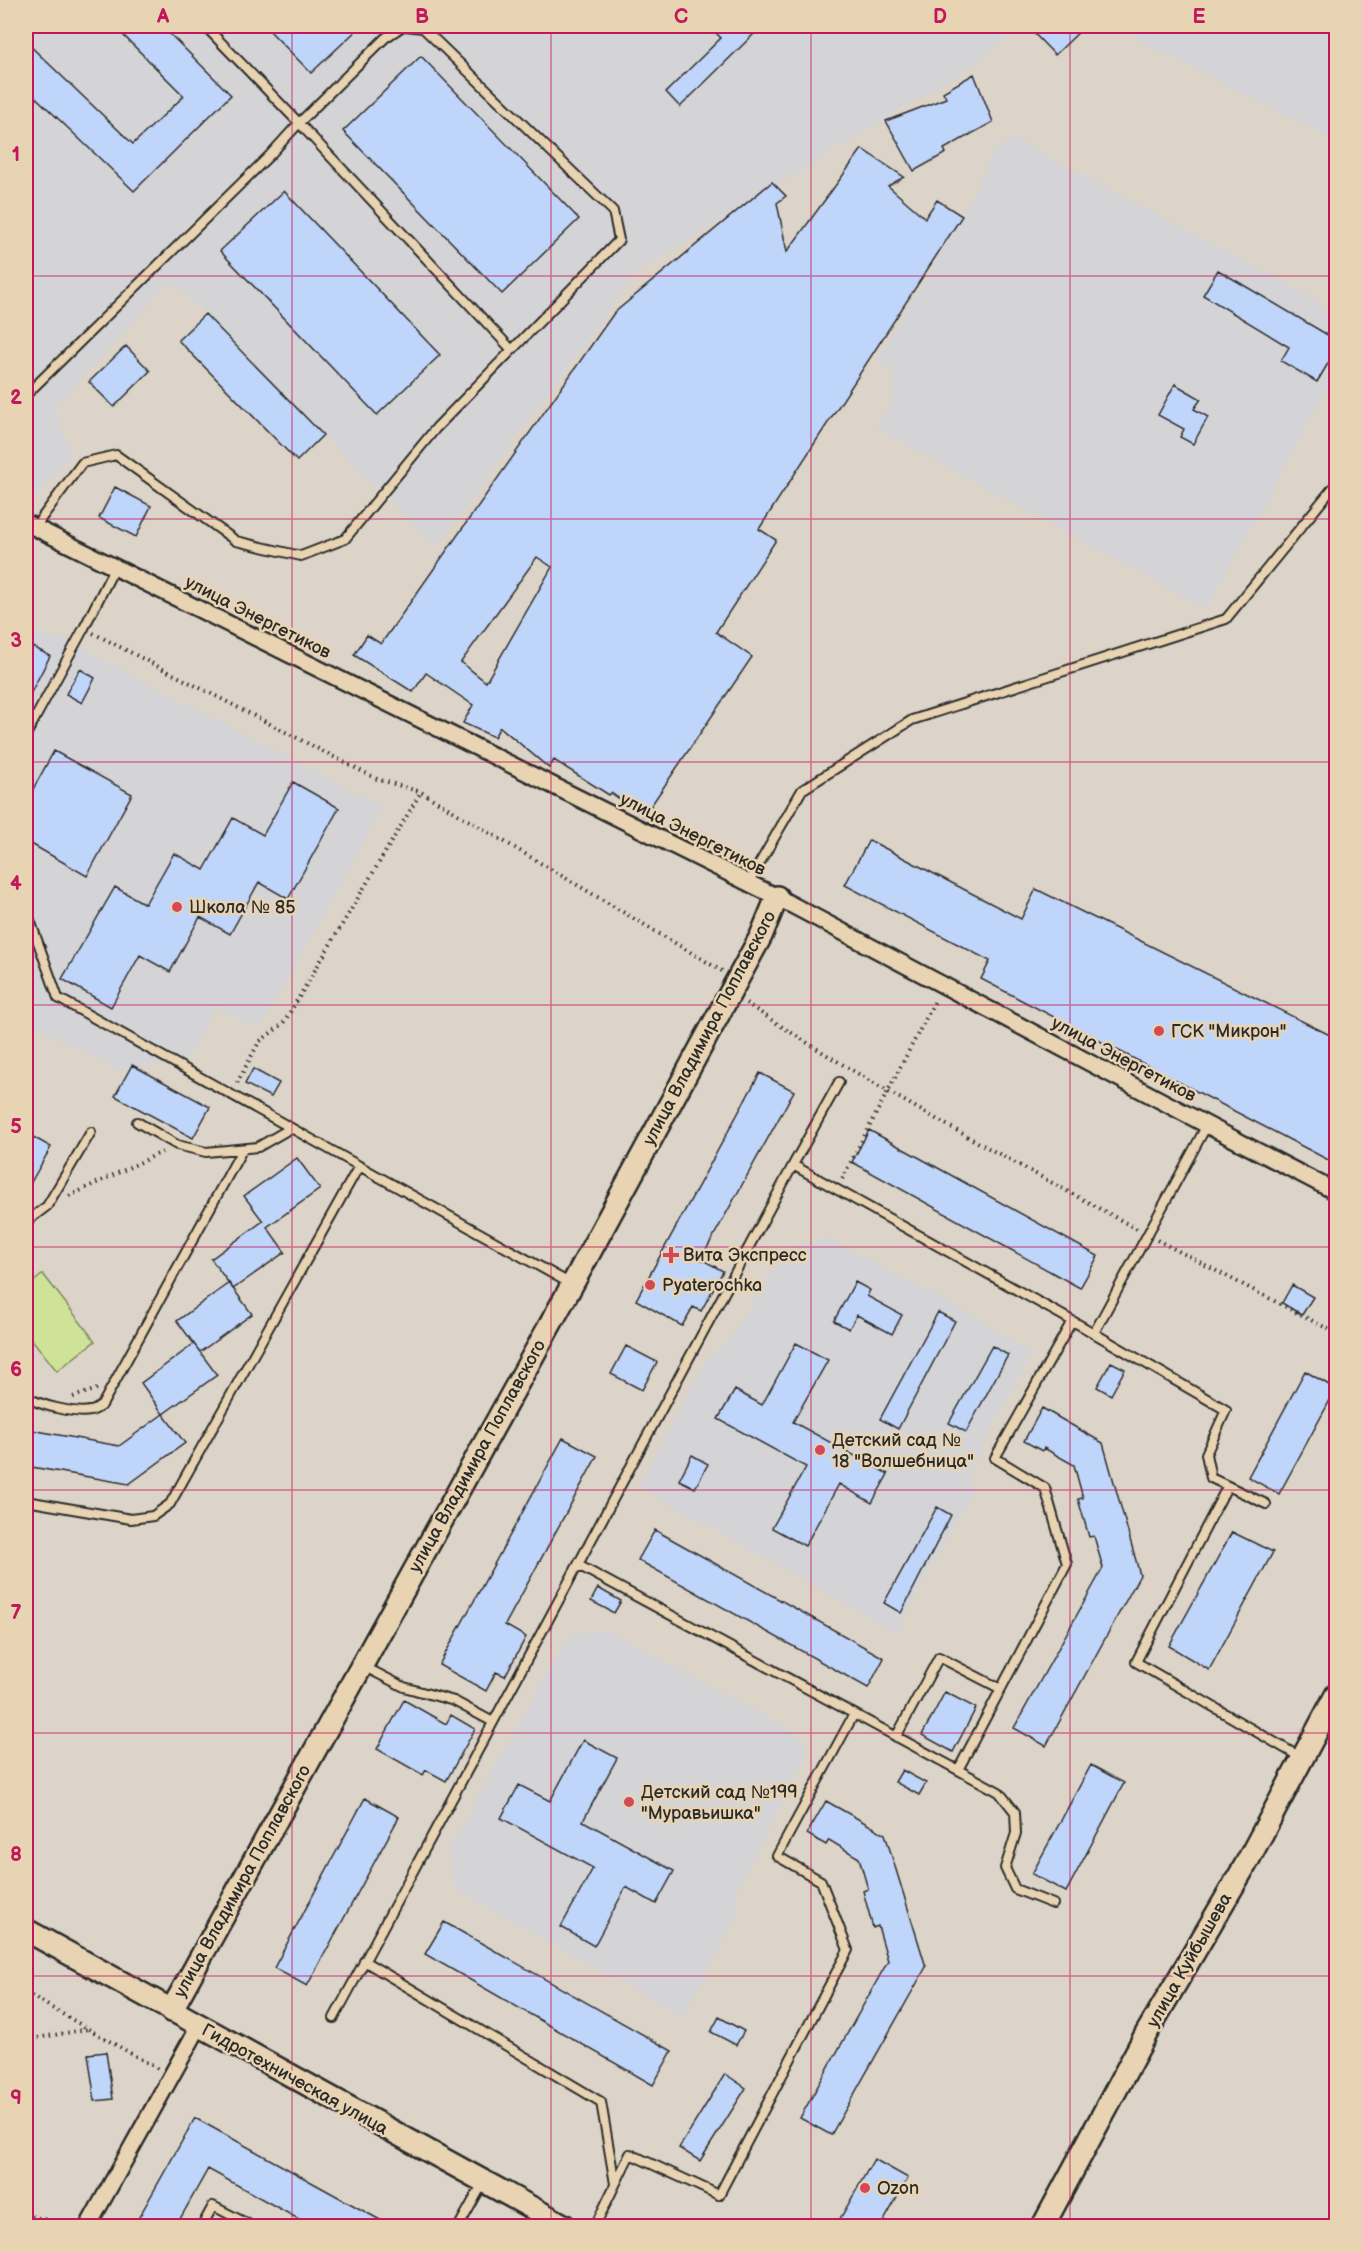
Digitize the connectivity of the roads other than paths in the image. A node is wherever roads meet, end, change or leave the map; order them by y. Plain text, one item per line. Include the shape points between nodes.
1 (205, 26) edge
2 (404, 26) edge
3 (299, 123) junction
4 (512, 350) junction
5 (26, 395) edge
6 (1336, 484) edge
7 (31, 525) edge
8 (115, 567) junction
9 (26, 735) edge
10 (748, 883) junction
11 (777, 897) junction
12 (26, 909) edge
13 (839, 1082) dead end
14 (137, 1122) dead end
15 (1207, 1125) junction
16 (291, 1128) junction
17 (91, 1132) dead end
18 (242, 1150) junction
19 (793, 1165) junction
20 (358, 1166) junction
21 (1336, 1191) edge
22 (28, 1217) edge
23 (572, 1285) junction
24 (1072, 1321) junction
25 (1094, 1333) junction
26 (26, 1396) edge
27 (1227, 1487) junction
28 (26, 1501) edge
29 (1266, 1504) dead end
30 (578, 1565) junction
31 (361, 1665) junction
32 (1001, 1689) junction
33 (1336, 1695) edge
34 (854, 1714) junction
35 (493, 1722) junction
36 (896, 1737) junction
37 (1304, 1759) junction
38 (958, 1770) junction
39 (1053, 1904) dead end
40 (26, 1930) edge
41 (364, 1961) junction
42 (171, 2011) junction
43 (334, 2018) dead end
44 (199, 2026) junction
45 (484, 2182) junction
46 (615, 2184) junction
47 (88, 2226) edge
48 (202, 2226) edge
49 (252, 2226) edge
50 (459, 2226) edge
51 (565, 2226) edge
52 (595, 2226) edge
53 (1043, 2226) edge

1 - 3 lane
2 - 3 lane via 384,38
2 - 4 lane via 423,28 613,211 618,240
3 - 4 lane
3 - 5 lane
4 - 7 lane via 436,428 345,539 301,556 236,541 116,455 82,463
6 - 10 lane via 1226,619 912,720 802,790
7 - 8 street, улица Энергетиков
8 - 9 lane
8 - 10 street, улица Энергетиков
10 - 11 street, улица Энергетиков
11 - 15 street, улица Энергетиков
11 - 23 street, улица Владимира Поплавского via 739,989
12 - 16 lane via 58,998
13 - 19 lane
14 - 18 lane via 177,1145 206,1152
15 - 21 street, улица Энергетиков
15 - 25 lane
16 - 18 lane via 267,1144
16 - 20 lane
17 - 22 lane via 46,1206
18 - 26 lane via 102,1405 91,1411 60,1408
19 - 24 lane
19 - 30 lane
20 - 23 lane
20 - 28 lane via 170,1504 153,1516 131,1519
23 - 31 street, улица Владимира Поплавского
24 - 25 lane
24 - 32 lane via 995,1458 1045,1488 1067,1564
25 - 27 lane via 1226,1410 1206,1454 1211,1478
27 - 29 lane
27 - 37 lane via 1136,1662
30 - 34 lane
30 - 35 lane
31 - 35 lane via 404,1687 454,1701
31 - 42 street, улица Владимира Поплавского
32 - 36 lane via 939,1658
32 - 38 lane
33 - 37 street, улица Куйбышева
34 - 36 lane
34 - 46 lane via 777,1856 821,1881 848,1950 720,2194 630,2154
35 - 41 lane
36 - 38 lane
37 - 53 street, улица Куйбышева via 1146,2034
38 - 39 lane via 999,1792 1015,1812 1016,1833 1005,1868 1015,1889
40 - 42 street, Гидротехническая улица
41 - 43 lane
41 - 46 lane via 601,2102
42 - 44 street, Гидротехническая улица
44 - 45 street, Гидротехническая улица
44 - 47 street
45 - 50 lane
45 - 51 street, Гидротехническая улица
46 - 52 lane
48 - 49 lane via 213,2206

